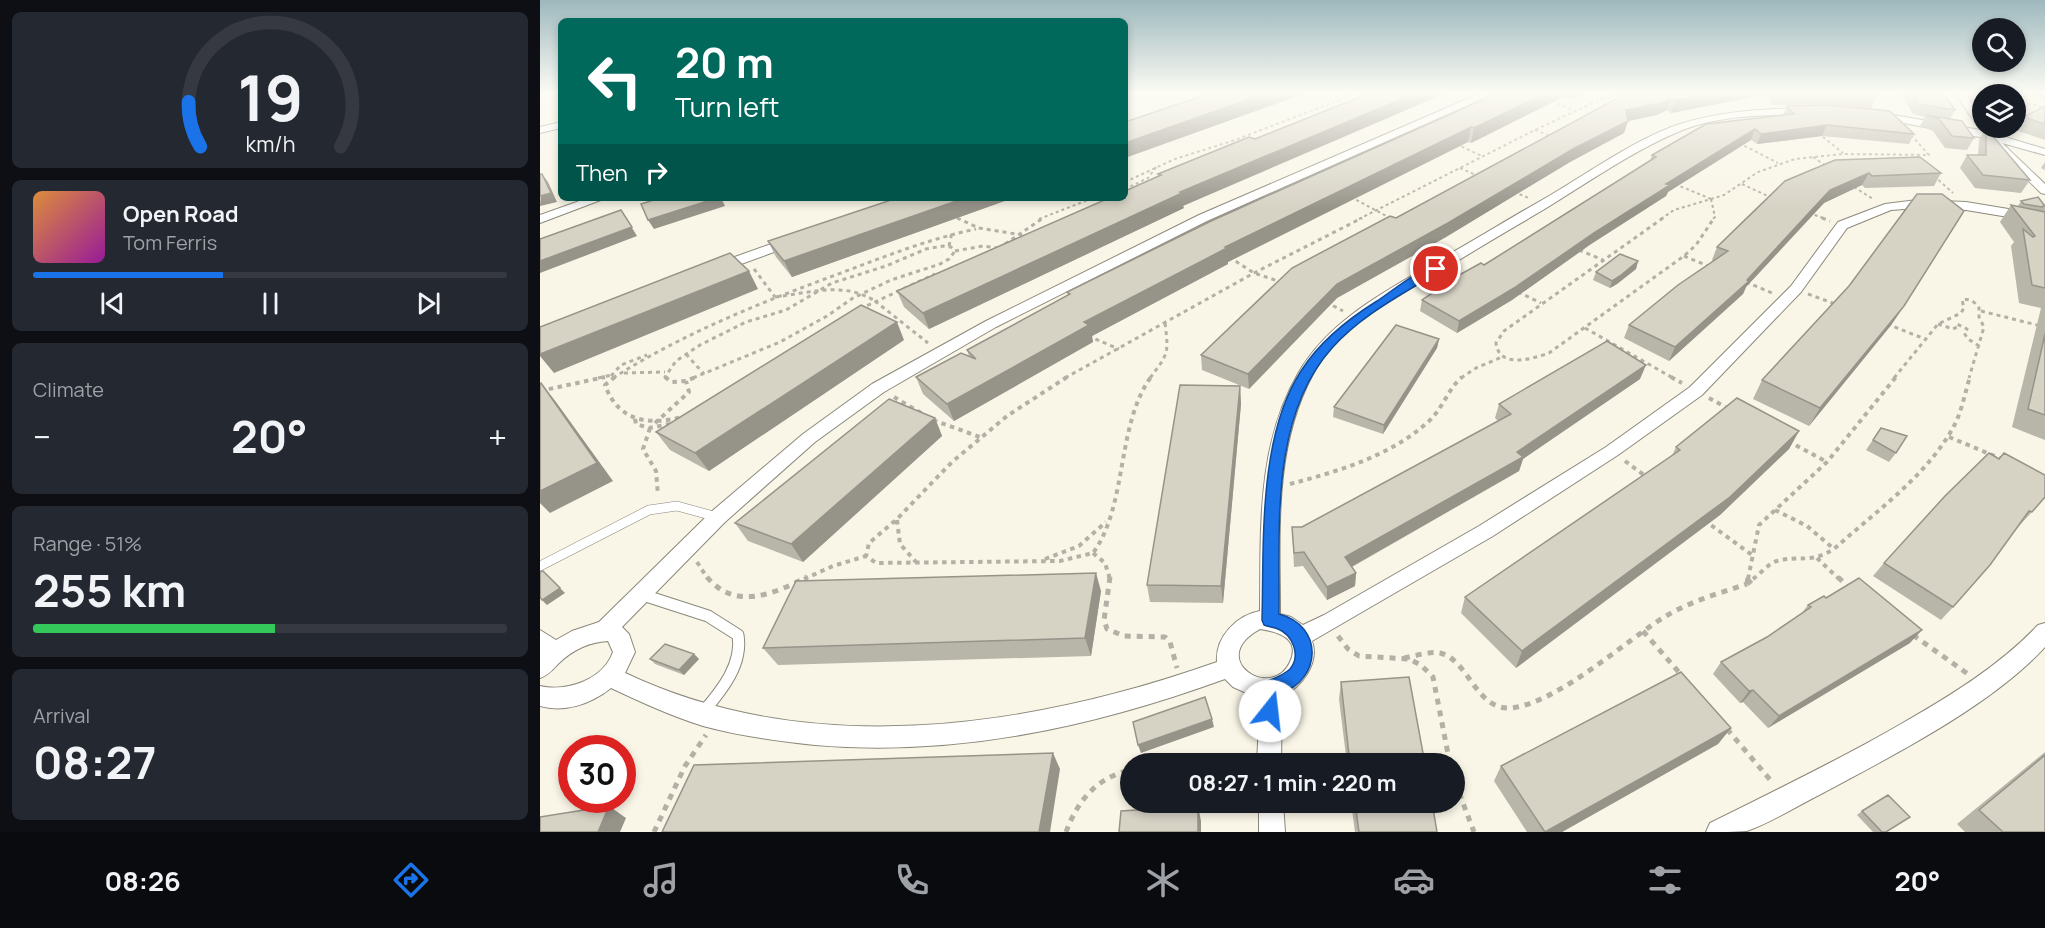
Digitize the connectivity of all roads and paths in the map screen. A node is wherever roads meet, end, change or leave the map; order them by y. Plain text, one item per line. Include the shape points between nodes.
1 (1256, 132) edge
2 (1401, 132) edge
3 (1533, 132) edge
4 (1672, 132) edge
5 (1818, 132) edge
6 (1908, 132) edge
7 (1991, 138) edge
8 (1998, 138) edge
9 (1235, 140) junction
10 (1735, 141) edge
11 (1245, 145) edge
12 (2045, 152) edge
13 (1843, 154) junction
14 (1912, 155) junction
15 (1812, 156) junction
16 (2045, 159) edge
17 (1919, 162) edge
18 (1779, 163) junction
19 (2020, 165) junction
20 (1157, 166) junction
21 (1460, 168) junction
22 (1828, 168) edge
23 (1927, 169) edge
24 (1481, 177) edge
25 (1128, 180) edge
26 (1742, 184) junction
27 (1850, 184) edge
28 (1128, 188) edge
29 (2045, 190) edge
30 (1512, 191) edge
31 (1345, 195) edge
32 (1712, 199) junction
33 (1778, 200) edge
34 (591, 201) edge
35 (1085, 201) edge
36 (1544, 205) junction
37 (1966, 206) junction
38 (1888, 207) junction
39 (1376, 211) junction
40 (1807, 212) edge
41 (953, 215) edge
42 (540, 219) edge
43 (2045, 219) edge
44 (1396, 222) edge
45 (1842, 225) junction
46 (976, 229) junction
47 (951, 232) junction
48 (1019, 233) junction
49 (1029, 236) edge
50 (802, 238) edge
51 (949, 246) junction
52 (1570, 246) edge
53 (997, 248) junction
54 (955, 251) junction
55 (986, 254) edge
56 (1227, 256) edge
57 (1684, 256) junction
58 (745, 257) junction
59 (1603, 260) junction
60 (1715, 269) edge
61 (944, 271) edge
62 (701, 273) edge
63 (1254, 273) junction
64 (1736, 278) edge
65 (1289, 284) edge
66 (1512, 289) edge
67 (1792, 294) junction
68 (775, 297) junction
69 (1320, 298) edge
70 (875, 301) junction
71 (1541, 303) junction
72 (1839, 306) edge
73 (858, 310) edge
74 (1981, 311) junction
75 (1357, 319) junction
76 (1882, 322) edge
77 (1165, 323) junction
78 (1938, 324) junction
79 (2045, 327) edge
80 (1586, 328) junction
81 (1083, 333) edge
82 (1925, 339) junction
83 (1979, 346) junction
84 (1120, 349) junction
85 (940, 352) junction
86 (687, 354) junction
87 (649, 355) junction
88 (1502, 357) junction
89 (665, 372) junction
90 (622, 373) junction
91 (704, 374) junction
92 (611, 378) junction
93 (686, 381) junction
94 (878, 388) junction
95 (540, 391) edge
96 (1696, 391) junction
97 (1737, 413) edge
98 (634, 419) junction
99 (655, 423) junction
100 (650, 429) junction
101 (980, 437) junction
102 (1949, 437) junction
103 (1787, 440) edge
104 (1612, 451) junction
105 (1827, 462) junction
106 (2013, 464) edge
107 (1649, 479) edge
108 (1273, 488) junction
109 (658, 508) junction
110 (1775, 510) junction
111 (1696, 513) edge
112 (718, 517) junction
113 (897, 519) junction
114 (1108, 520) junction
115 (687, 547) junction
116 (1834, 549) junction
117 (1093, 553) junction
118 (1752, 555) junction
119 (866, 556) junction
120 (1817, 558) junction
121 (1035, 561) junction
122 (917, 562) junction
123 (540, 567) edge
124 (1747, 584) junction
125 (1853, 590) edge
126 (640, 595) junction
127 (1270, 620) junction
128 (1331, 621) junction
129 (1643, 631) junction
130 (1909, 631) edge
131 (603, 632) junction
132 (2045, 632) edge
133 (1300, 637) junction
134 (547, 645) edge
135 (1404, 658) junction
136 (1230, 667) junction
137 (540, 668) edge
138 (609, 676) junction
139 (1688, 684) edge
140 (1181, 686) junction
141 (1983, 686) junction
142 (1271, 688) junction
143 (543, 704) edge
144 (710, 716) junction
145 (1719, 719) edge
146 (1269, 753) edge
147 (1448, 753) edge
148 (1120, 774) edge
149 (1786, 799) junction
150 (1465, 808) edge
151 (1271, 813) edge
152 (654, 832) edge
153 (1066, 832) edge
154 (1272, 832) edge
155 (1474, 832) edge
156 (1719, 832) edge

1 - 9 path
2 - 85 street via 1203,218
3 - 21 path
4 - 36 street
5 - 13 path
6 - 14 path via 1929,153
7 - 19 street
8 - 12 street
9 - 11 path
9 - 20 path
10 - 18 path
13 - 14 path
13 - 15 path
14 - 17 path
15 - 18 path
15 - 22 path
16 - 19 street
18 - 26 path
19 - 29 street
20 - 25 path
20 - 28 path via 1148,178
21 - 24 path
21 - 39 path
23 - 37 path
26 - 32 path
26 - 33 path
27 - 38 path
30 - 36 path
31 - 39 path
32 - 57 path via 1715,217
32 - 59 path via 1674,210
34 - 42 street
35 - 48 path via 1040,219
36 - 75 street
37 - 38 street
37 - 43 street
38 - 45 street
39 - 44 path
39 - 63 path
40 - 45 path
41 - 46 path
45 - 67 street
46 - 47 path
46 - 48 path
47 - 51 path
47 - 68 path
48 - 49 path
48 - 53 path
50 - 58 street
51 - 54 path
51 - 86 path via 928,249 841,279 786,310 734,327
52 - 59 path
53 - 54 path
53 - 55 path
54 - 91 path via 940,264 868,291 797,333
56 - 63 path
57 - 60 path
57 - 80 path
58 - 62 street
58 - 68 path
59 - 71 path
61 - 70 path
63 - 65 path
63 - 77 path
64 - 67 path
66 - 71 path
67 - 72 path
67 - 96 street
68 - 70 path, bridge via 832,288 861,293
68 - 87 path
69 - 75 path
70 - 73 path
70 - 85 path
71 - 88 path via 1500,335 1496,348
74 - 78 path via 1964,298 1961,313
74 - 79 path
74 - 83 path via 1978,315 1984,327
75 - 108 street via 1328,344 1306,372 1288,412
76 - 82 path
77 - 84 path
77 - 114 path via 1166,356 1141,392
78 - 82 path
78 - 83 path via 1953,329 1961,324 1967,329 1966,337
80 - 88 path via 1543,356 1520,361
80 - 96 path
81 - 84 path
82 - 105 path
83 - 102 path
84 - 101 path via 1035,396
85 - 94 street
86 - 89 path
86 - 91 path
87 - 90 path
87 - 92 path via 621,364
88 - 108 path via 1463,376 1427,423 1376,455 1328,474
89 - 90 path
89 - 93 path via 667,380
90 - 92 path
91 - 93 path
92 - 95 path
92 - 98 path via 605,387
93 - 99 path via 689,392 685,398
94 - 101 path via 937,422
94 - 112 street via 809,438
96 - 97 path
96 - 104 street
98 - 99 path
98 - 100 path via 641,428
99 - 100 path via 683,416
100 - 109 path via 643,451 656,471
101 - 113 path
102 - 106 path
102 - 116 path
103 - 105 path
104 - 107 path
104 - 128 street via 1486,531
105 - 110 path
108 - 127 street
109 - 112 lane via 677,506
109 - 123 lane via 639,514
110 - 116 path via 1807,526
110 - 118 path via 1760,525
111 - 118 path
112 - 115 street
113 - 119 path via 869,543
113 - 122 path via 902,548
114 - 117 path
114 - 121 path via 1070,551
115 - 119 path via 712,584 740,597 780,592 821,571
115 - 126 street
116 - 120 path
117 - 121 path via 1071,560
117 - 140 path via 1108,565 1111,574 1104,623 1118,634 1165,637 1172,648
118 - 124 path
119 - 122 path via 876,563
120 - 124 path via 1775,561
120 - 125 path
121 - 122 path
124 - 129 path via 1692,603
126 - 131 street
126 - 144 lane via 675,604 738,634 740,646 731,675
127 - 133 street via 1282,622
127 - 136 street via 1258,620 1236,633 1227,655
128 - 133 street
128 - 135 path via 1343,646 1357,656
129 - 135 path via 1561,690 1507,708 1492,704 1451,658 1438,653
129 - 139 path
130 - 141 path
131 - 134 street
131 - 138 street via 615,634 624,651
132 - 141 street
133 - 142 street via 1303,662 1296,675
134 - 137 street
135 - 147 path via 1414,659 1433,677
136 - 140 street
136 - 142 street via 1246,684
138 - 143 street via 579,696
138 - 144 street
140 - 144 street via 1090,714 994,731 908,737 804,734
141 - 149 street via 1894,744
142 - 146 street
144 - 152 path
145 - 149 path
148 - 153 path via 1093,788 1078,805
149 - 156 street
150 - 155 path
151 - 154 street

